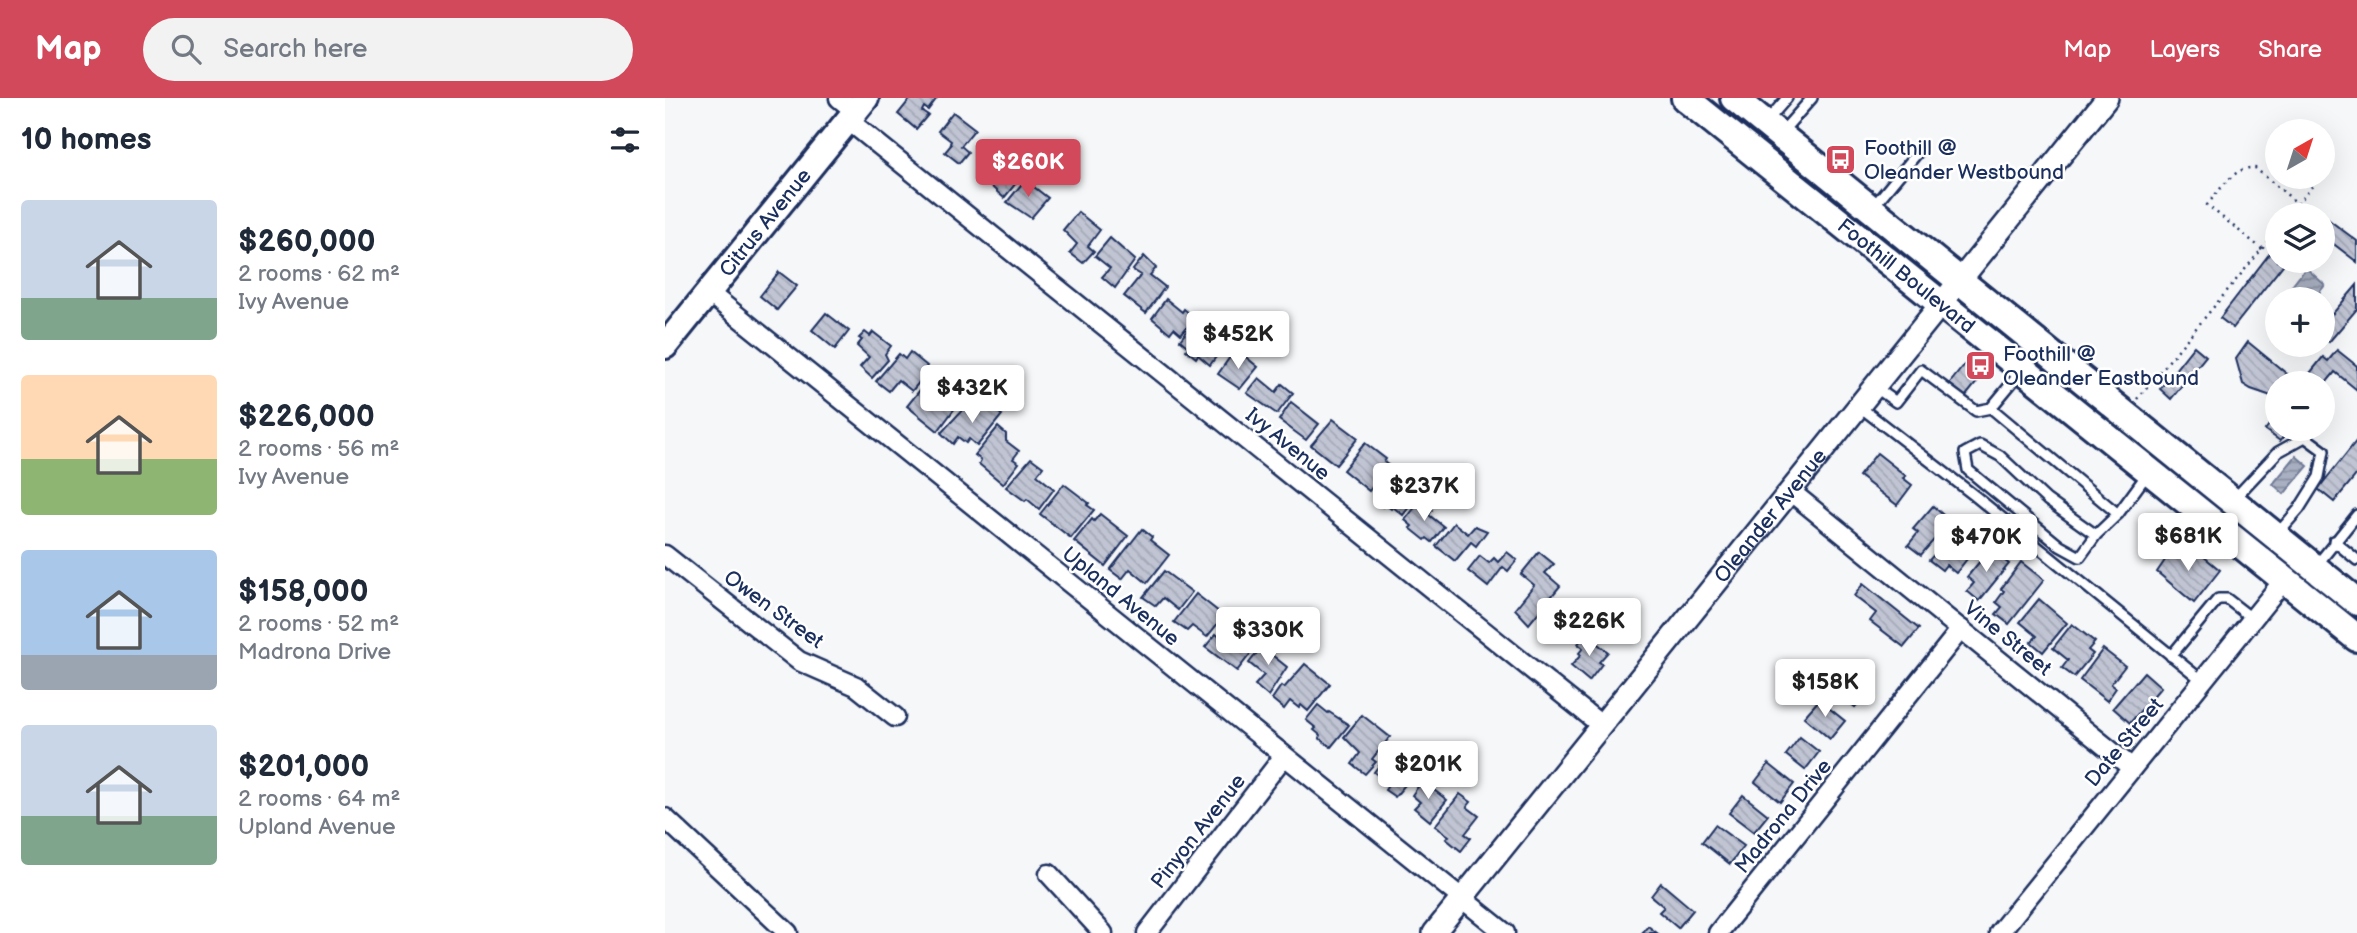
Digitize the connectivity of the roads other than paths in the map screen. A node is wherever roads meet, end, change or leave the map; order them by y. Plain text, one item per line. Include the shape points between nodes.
1 (1685, 98) edge
2 (1734, 98) edge
3 (1787, 98) edge
4 (1812, 98) edge
5 (2107, 98) edge
6 (852, 107) edge
7 (1772, 129) junction
8 (1919, 151) dead end
9 (1871, 209) junction
10 (1960, 281) junction
11 (709, 293) junction
12 (1941, 303) junction
13 (665, 346) edge
14 (2024, 369) junction
15 (1875, 386) junction
16 (1858, 406) junction
17 (1991, 408) junction
18 (2149, 472) junction
19 (1790, 491) junction
20 (2232, 501) junction
21 (2118, 514) junction
22 (2357, 515) edge
23 (2096, 535) junction
24 (2275, 536) junction
25 (2334, 541) junction
26 (665, 555) edge
27 (2357, 560) edge
28 (2315, 568) junction
29 (2284, 580) junction
30 (2357, 602) edge
31 (2254, 620) junction
32 (1961, 629) junction
33 (2357, 638) edge
34 (2171, 656) junction
35 (2204, 682) junction
36 (895, 717) dead end
37 (1601, 725) junction
38 (1284, 756) junction
39 (2132, 768) junction
40 (665, 818) edge
41 (1049, 874) dead end
42 (1462, 898) junction
43 (788, 933) edge
44 (1103, 933) edge
45 (1147, 933) edge
46 (1434, 933) edge
47 (1505, 933) edge
48 (1718, 933) edge
49 (1999, 933) edge

1 - 12 main road, Foothill Boulevard
2 - 7 main road, Foothill Boulevard
3 - 7 lane
4 - 7 lane
5 - 10 street, Oleander Avenue
6 - 11 main road, Citrus Avenue
6 - 37 street, Ivy Avenue
7 - 9 main road, Foothill Boulevard
8 - 9 lane
9 - 10 main road, Foothill Boulevard
10 - 12 street, Oleander Avenue
10 - 20 main road, Foothill Boulevard
11 - 13 main road, Citrus Avenue
11 - 38 street, Upland Avenue
12 - 14 main road, Foothill Boulevard
12 - 15 street, Oleander Avenue
14 - 17 lane
14 - 18 main road, Foothill Boulevard
15 - 16 street, Oleander Avenue
15 - 17 lane via 1896,402 1921,370 1976,411
16 - 19 street, Oleander Avenue
16 - 34 lane
17 - 21 lane
18 - 21 lane
18 - 29 main road, Foothill Boulevard
19 - 32 street, Vine Street
19 - 37 street, Oleander Avenue
20 - 24 main road, Foothill Boulevard
20 - 24 lane via 2278,452 2305,437 2324,451 2319,477
21 - 23 lane
22 - 25 lane
23 - 23 lane via 2046,500 2000,456 1980,445 1965,453 1968,470 2060,545 2080,557
24 - 28 main road, Foothill Boulevard
25 - 27 lane
25 - 28 lane
26 - 36 street, Owen Street via 799,660 856,686
28 - 30 main road, Foothill Boulevard
29 - 31 street, Date Street
29 - 33 main road, Foothill Boulevard
31 - 34 lane via 2227,599 2218,599
31 - 35 street, Date Street
32 - 39 street, Vine Street
32 - 48 street, Madrona Drive
34 - 35 lane
35 - 39 street, Date Street
37 - 42 street, Oleander Avenue
38 - 42 street, Upland Avenue
38 - 45 street, Pinyon Avenue
39 - 49 street, Date Street
40 - 43 street
41 - 44 street
42 - 46 street, Oleander Avenue
42 - 47 street, Upland Avenue

